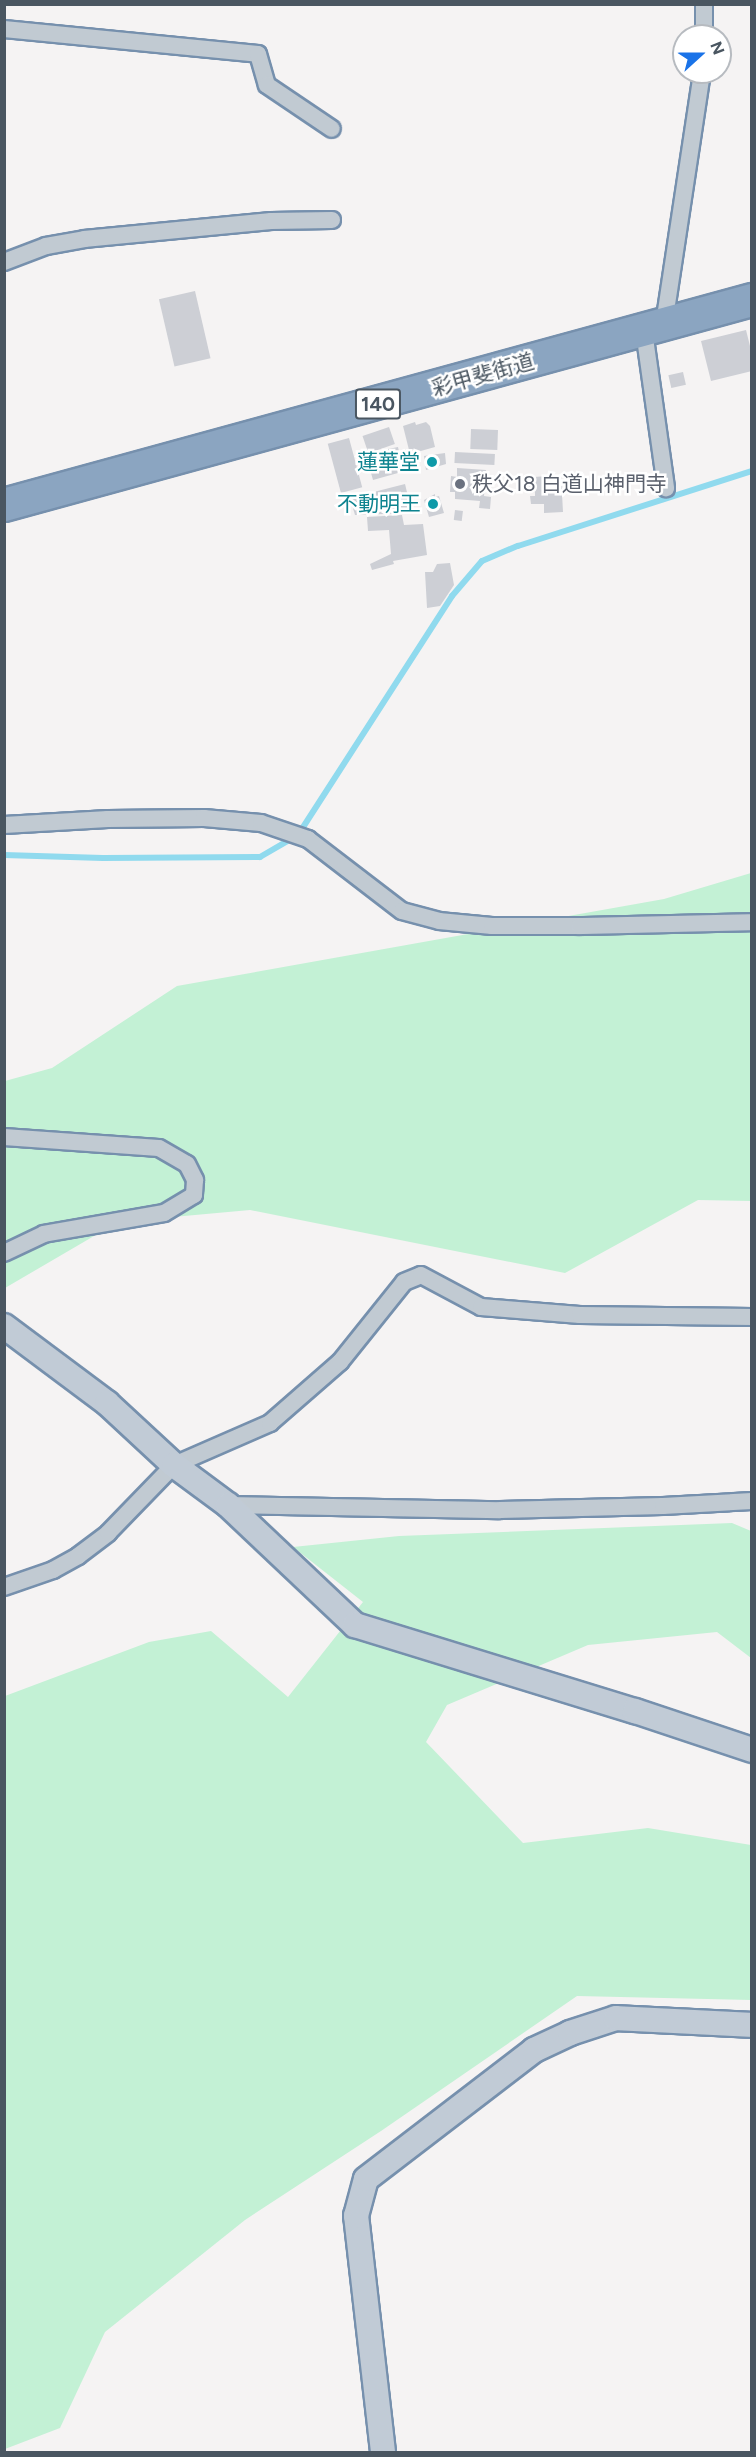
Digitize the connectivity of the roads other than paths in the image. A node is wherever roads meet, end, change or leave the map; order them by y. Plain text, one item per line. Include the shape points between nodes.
1 (704, 4) edge
2 (704, 24) edge
3 (4, 29) edge
4 (700, 84) edge
5 (332, 129) dead end
6 (332, 220) dead end
7 (4, 262) edge
8 (752, 300) edge
9 (654, 327) junction
10 (666, 488) dead end
11 (4, 505) edge
12 (4, 825) edge
13 (752, 922) edge
14 (4, 1137) edge
15 (4, 1252) edge
16 (752, 1317) edge
17 (4, 1326) edge
18 (174, 1465) junction
19 (752, 1501) edge
20 (228, 1505) junction
21 (4, 1587) edge
22 (752, 1750) edge
23 (752, 2025) edge
24 (383, 2452) edge

1 - 2 street
3 - 5 street via 258,54 267,85
4 - 9 street
6 - 7 street via 271,221 84,239 46,246
8 - 9 highway, 彩甲斐街道 / 140
9 - 10 street
9 - 11 highway, 彩甲斐街道 / 140
12 - 13 street via 204,818 261,823 309,839 402,911 439,921 492,926
14 - 15 street via 159,1148 188,1164 195,1180 194,1195 164,1213 44,1234
16 - 18 street via 580,1315 481,1306 421,1275 404,1282 340,1362 270,1423
17 - 18 street via 107,1404
18 - 20 street
18 - 21 street via 108,1533 78,1556 53,1570
19 - 20 street via 500,1510
20 - 22 street via 355,1625
23 - 24 street via 616,2018 570,2032 534,2050 366,2179 356,2216

